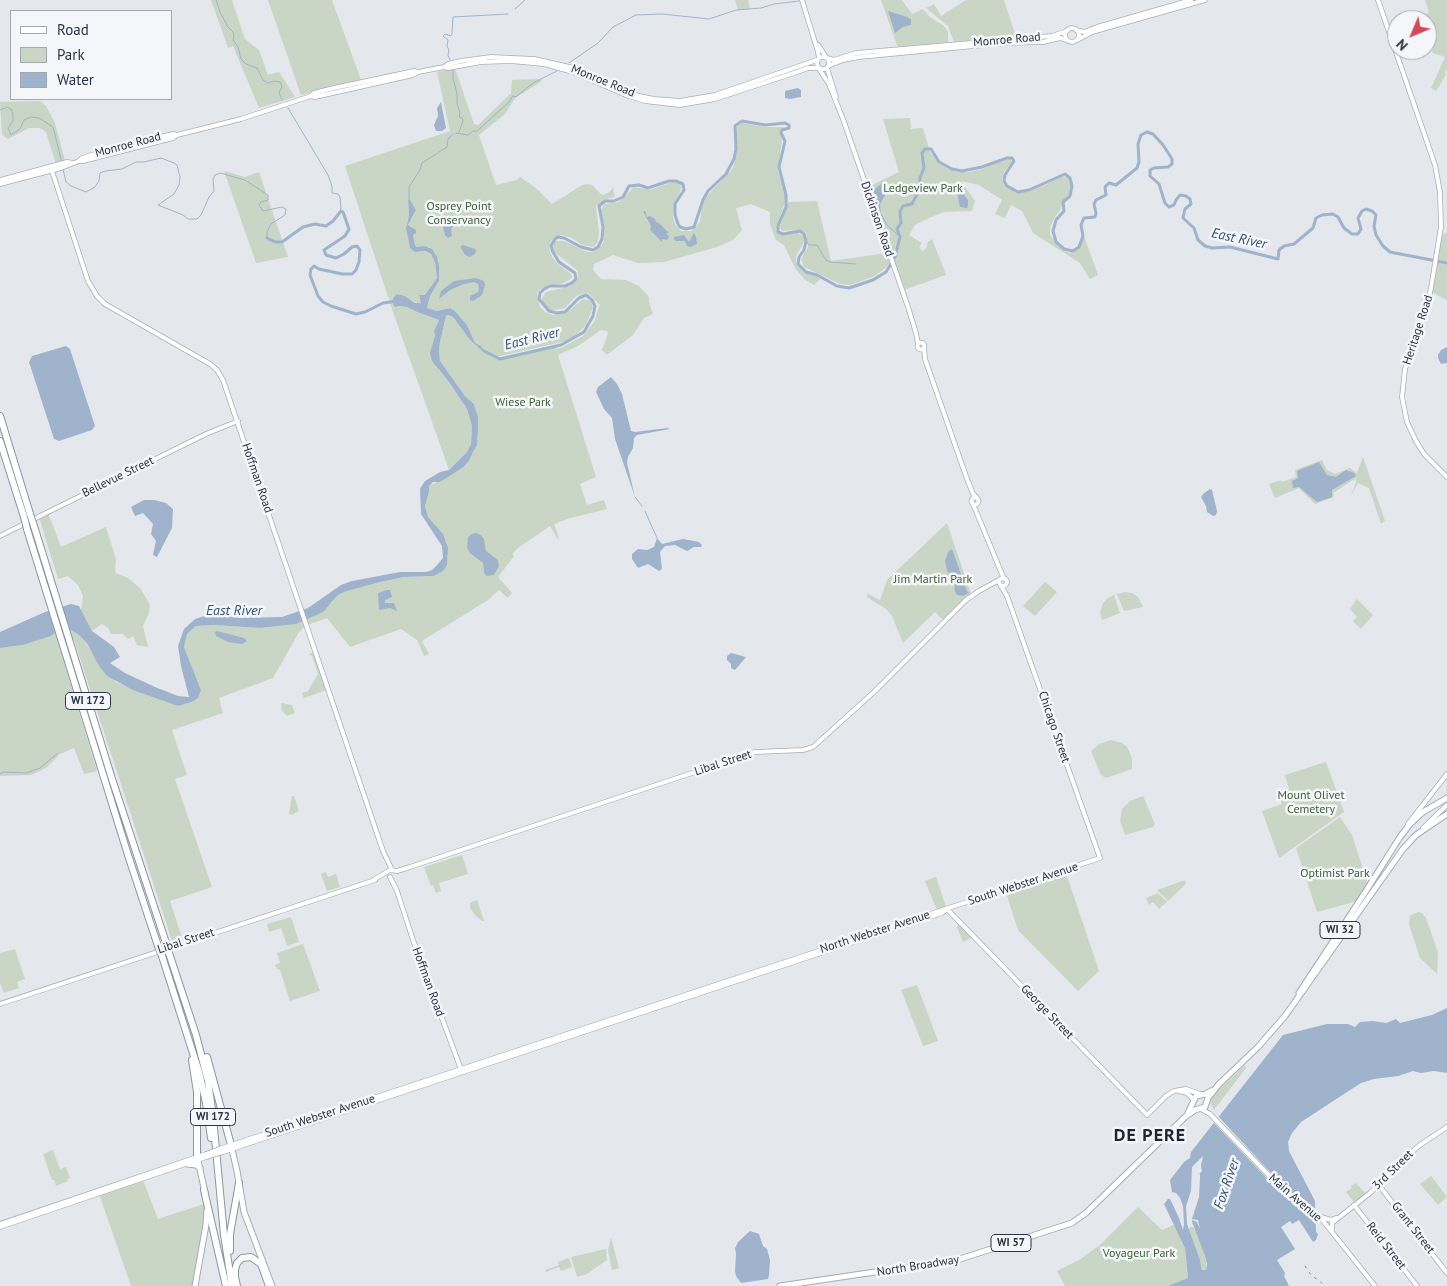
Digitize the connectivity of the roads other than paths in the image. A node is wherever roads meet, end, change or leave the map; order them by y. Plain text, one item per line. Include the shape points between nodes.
1 (802, 0) edge
2 (1191, 0) edge
3 (1205, 0) edge
4 (1378, 0) edge
5 (807, 16) junction
6 (1076, 30) junction
7 (1067, 31) junction
8 (1067, 40) junction
9 (1077, 40) junction
10 (826, 58) junction
11 (818, 59) junction
12 (444, 66) junction
13 (828, 67) junction
14 (819, 68) junction
15 (838, 106) junction
16 (51, 169) junction
17 (0, 180) edge
18 (0, 184) edge
19 (0, 416) edge
20 (238, 422) junction
21 (0, 441) edge
22 (1447, 478) edge
23 (27, 516) junction
24 (0, 536) edge
25 (1002, 582) junction
26 (64, 636) junction
27 (1447, 774) edge
28 (1447, 798) edge
29 (1447, 805) edge
30 (1447, 814) edge
31 (1416, 835) junction
32 (1400, 837) junction
33 (1100, 858) joint
34 (391, 874) junction
35 (947, 910) junction
36 (942, 912) junction
37 (961, 924) junction
38 (186, 1003) junction
39 (0, 1004) edge
40 (640, 1012) junction
41 (184, 1022) junction
42 (1280, 1022) junction
43 (462, 1071) junction
44 (1219, 1084) junction
45 (1176, 1090) junction
46 (393, 1094) junction
47 (1201, 1094) junction
48 (1193, 1100) junction
49 (1207, 1102) junction
50 (1200, 1109) junction
51 (1210, 1114) junction
52 (1185, 1117) junction
53 (1447, 1127) edge
54 (231, 1147) junction
55 (197, 1158) junction
56 (187, 1164) junction
57 (200, 1168) junction
58 (239, 1183) junction
59 (1378, 1184) junction
60 (204, 1190) junction
61 (1354, 1205) junction
62 (1340, 1216) junction
63 (1320, 1217) junction
64 (0, 1225) edge
65 (1332, 1230) junction
66 (1447, 1273) edge
67 (232, 1285) edge
68 (195, 1286) edge
69 (271, 1286) edge
70 (780, 1286) edge
71 (1375, 1286) edge
72 (1417, 1286) edge

1 - 5 main road
2 - 6 main road via 1084,32
3 - 9 main road via 1092,32
4 - 22 main road, Heritage Road via 1435,165 1440,192 1437,256 1426,310 1405,369 1402,390 1404,412 1419,447
5 - 10 main road
5 - 11 main road
6 - 7 main road
6 - 9 main road
7 - 8 main road
7 - 10 main road, Monroe Road via 1052,36 856,53 834,60
8 - 9 main road
8 - 13 main road, Monroe Road via 1060,38 859,57
10 - 11 main road
10 - 13 main road
11 - 12 main road, Monroe Road via 715,95 680,101 639,96 574,68 534,59 491,57
11 - 14 main road via 816,65
12 - 14 main road, Monroe Road via 512,60 544,64 573,72 638,99 674,104 716,99 810,67
12 - 16 main road, Monroe Road via 314,93 247,117 112,149
13 - 14 main road
13 - 15 main road, Dickinson Road
14 - 15 main road, Dickinson Road
15 - 25 main road, Dickinson Road
16 - 17 main road, Monroe Road
16 - 18 main road, Monroe Road
16 - 20 main road, Hoffman Road via 93,291 105,304 212,366 225,382
19 - 23 highway, WI 172
20 - 24 main road, Bellevue Street via 198,438
20 - 34 main road, Hoffman Road
21 - 23 highway, WI 172
23 - 26 highway, WI 172, bridge
25 - 33 main road, Chicago Street
25 - 34 main road, Libal Street via 966,600 874,692 813,747 755,752
26 - 38 highway, WI 172, bridge
26 - 41 highway, WI 172, bridge via 104,778
27 - 32 main road
28 - 32 main road, WI 32 via 1423,812
29 - 31 main road
30 - 31 main road, WI 32
31 - 42 main road, WI 32
32 - 42 main road, WI 32
33 - 35 main road, South Webster Avenue
34 - 39 main road, Libal Street
34 - 43 main road, Hoffman Road
35 - 36 main road, North Webster Avenue
35 - 37 main road, George Street
35 - 40 main road, North Webster Avenue
36 - 37 main road
36 - 40 main road, North Webster Avenue
37 - 45 main road, George Street via 1146,1115
38 - 54 highway via 206,1056
38 - 67 highway, WI 172 via 211,1099
40 - 43 main road, South Webster Avenue
41 - 55 highway via 196,1084
41 - 67 highway, WI 172 via 206,1103 224,1262
42 - 44 main road, WI 32
43 - 46 main road, South Webster Avenue
44 - 47 main road, WI 32 via 1207,1094
44 - 49 main road, WI 32
45 - 47 main road
45 - 48 main road via 1187,1092
46 - 54 main road, South Webster Avenue
46 - 54 main road, South Webster Avenue
47 - 48 main road, WI 32
47 - 49 main road
48 - 50 main road
48 - 52 main road, WI 57
49 - 50 main road, WI 57
49 - 51 main road, Main Avenue
50 - 51 main road, Main Avenue
50 - 52 main road, WI 57
51 - 63 main road, Main Avenue via 1292,1199
52 - 70 main road, North Broadway / WI 57 via 1072,1223 957,1260
53 - 59 main road, 3rd Street via 1414,1149
54 - 55 main road, South Webster Avenue, bridge
54 - 58 main road
55 - 56 main road, South Webster Avenue
55 - 57 main road
55 - 64 main road, South Webster Avenue
56 - 57 main road
56 - 64 main road, South Webster Avenue
57 - 60 main road
58 - 67 highway via 230,1234
58 - 69 main road via 244,1212
59 - 61 main road, 3rd Street
59 - 66 main road, Grant Street
60 - 67 highway
60 - 68 main road via 206,1220
61 - 62 main road, 3rd Street
61 - 72 main road, Reid Street
62 - 63 main road via 1331,1220
62 - 65 main road via 1332,1224
63 - 65 main road, Main Avenue
65 - 71 main road, Main Avenue
67 - 69 highway via 237,1263 242,1258 251,1257 261,1264

